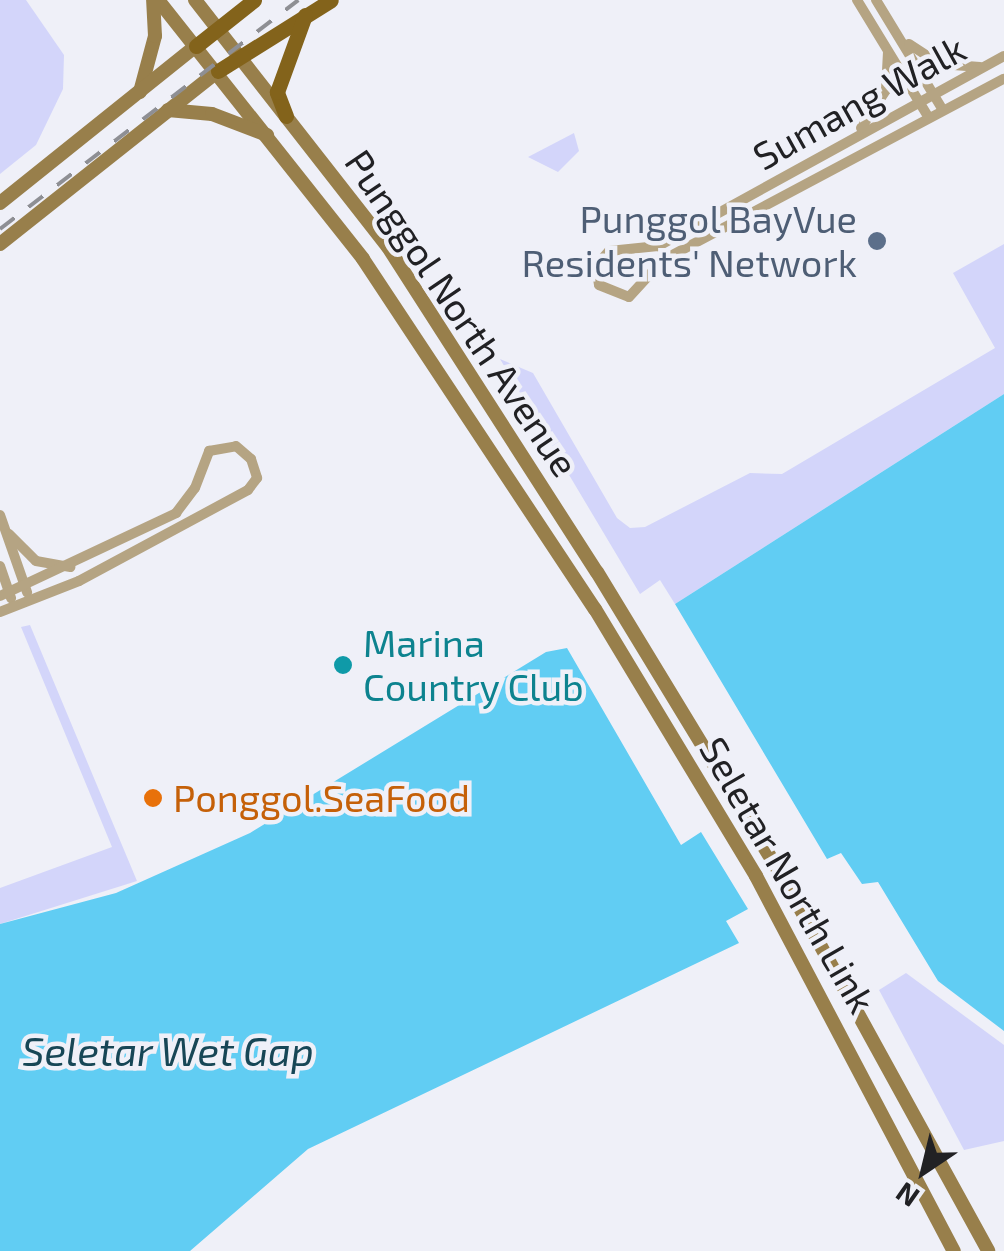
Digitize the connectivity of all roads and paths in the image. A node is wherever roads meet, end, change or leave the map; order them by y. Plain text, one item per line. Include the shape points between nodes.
1 (156, 0) edge
2 (195, 0) edge
3 (254, 0) edge
4 (331, 0) edge
5 (857, 0) edge
6 (876, 0) edge
7 (305, 15) junction
8 (218, 28) junction
9 (900, 37) junction
10 (196, 46) junction
11 (887, 48) junction
12 (239, 54) junction
13 (1004, 56) edge
14 (983, 67) junction
15 (218, 71) junction
16 (1004, 79) edge
17 (140, 93) junction
18 (934, 93) junction
19 (919, 101) junction
20 (168, 110) junction
21 (943, 110) junction
22 (286, 116) junction
23 (928, 118) junction
24 (858, 133) junction
25 (272, 138) junction
26 (0, 204) edge
27 (0, 244) edge
28 (0, 515) edge
29 (5, 530) junction
30 (549, 541) joint
31 (0, 566) edge
32 (71, 567) junction
33 (596, 572) joint
34 (25, 588) junction
35 (5, 595) edge
36 (31, 602) junction
37 (14, 608) junction
38 (0, 612) edge
39 (954, 1251) edge
40 (988, 1251) edge

1 - 10 main road, Punggol North Avenue
1 - 17 main road via 155,36
2 - 8 main road, Punggol North Avenue
3 - 8 main road
4 - 7 main road
5 - 11 street
6 - 9 street
7 - 12 main road
7 - 22 main road via 280,79
8 - 10 main road
8 - 12 main road, Punggol North Avenue
9 - 14 street via 940,64
9 - 18 street
10 - 15 main road, Punggol North Avenue
10 - 17 main road
11 - 19 street
11 - 24 street via 886,90
12 - 15 main road
12 - 22 main road, Punggol North Avenue
13 - 14 street, Sumang Walk
14 - 18 street, Sumang Walk
15 - 20 main road
15 - 25 main road, Punggol North Avenue
16 - 21 street, Sumang Walk
17 - 26 main road
18 - 19 street, Sumang Walk
18 - 21 street
19 - 23 street
19 - 24 street, Sumang Walk
20 - 25 main road via 212,114
20 - 27 main road
21 - 23 street, Sumang Walk
22 - 33 main road, Punggol North Avenue via 388,247
23 - 24 street, Sumang Walk via 663,260 629,298 599,286 596,266 609,251 658,246
25 - 30 main road, Punggol North Avenue via 363,259
28 - 29 street
29 - 32 street via 36,561
29 - 34 street
30 - 39 main road, Seletar North Link via 756,876
31 - 35 street
32 - 34 street
32 - 36 street via 176,513 191,497 209,450 236,446 251,459 257,478 248,490
33 - 40 main road, Seletar North Link via 785,881
34 - 35 street
34 - 36 street
35 - 37 street
36 - 37 street
37 - 38 street

